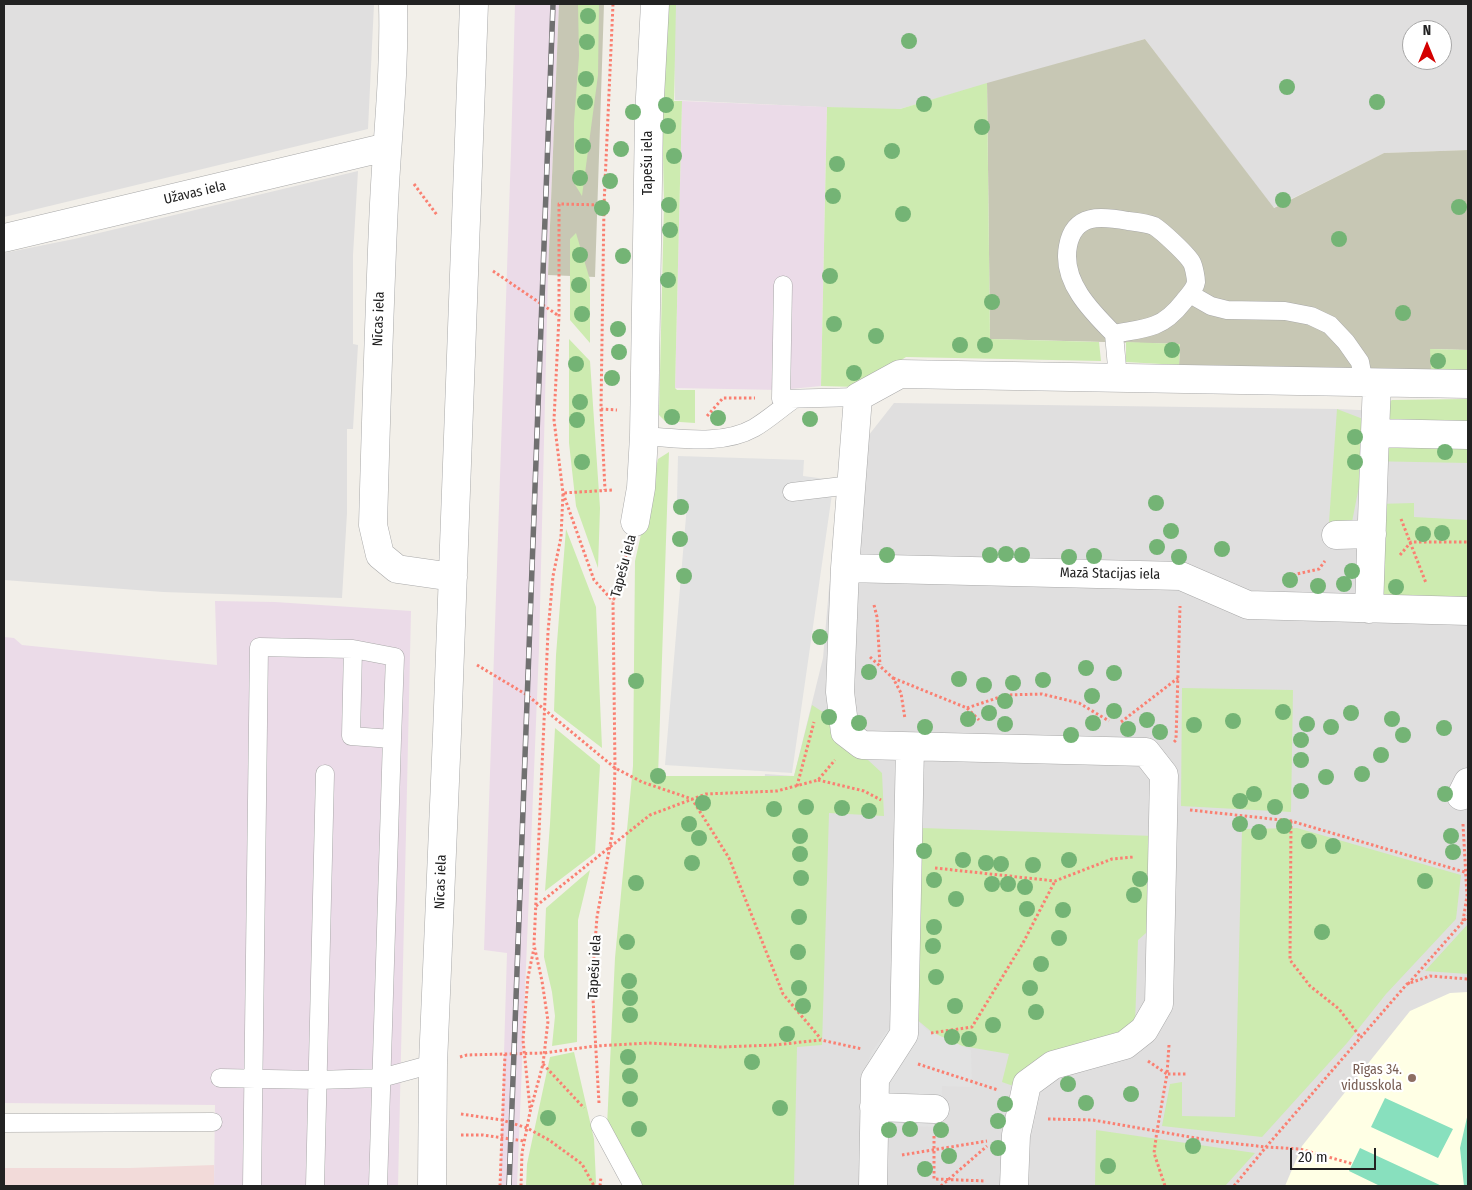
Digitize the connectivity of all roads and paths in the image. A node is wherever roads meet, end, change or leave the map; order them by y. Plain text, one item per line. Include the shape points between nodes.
1 (393, 4) edge
2 (474, 4) edge
3 (613, 4) edge
4 (655, 4) edge
5 (387, 147) junction
6 (604, 205) junction
7 (4, 238) edge
8 (783, 285) dead end
9 (1190, 294) junction
10 (1114, 334) junction
11 (1118, 378) junction
12 (1370, 383) junction
13 (1468, 384) edge
14 (858, 397) junction
15 (787, 399) junction
16 (601, 409) junction
17 (644, 423) junction
18 (1376, 433) junction
19 (1468, 436) edge
20 (687, 438) junction
21 (851, 485) junction
22 (641, 488) junction
23 (604, 490) junction
24 (792, 492) dead end
25 (563, 493) junction
26 (1398, 510) dead end
27 (635, 522) joint
28 (1372, 534) junction
29 (1336, 535) joint
30 (1411, 542) junction
31 (1468, 542) edge
32 (855, 568) junction
33 (1181, 576) junction
34 (1286, 576) dead end
35 (453, 577) junction
36 (613, 602) junction
37 (1369, 608) junction
38 (1436, 610) junction
39 (1468, 611) edge
40 (842, 640) junction
41 (353, 649) junction
42 (450, 650) junction
43 (880, 666) junction
44 (893, 678) junction
45 (1178, 678) junction
46 (840, 684) junction
47 (967, 708) junction
48 (545, 712) junction
49 (392, 739) junction
50 (854, 739) junction
51 (1176, 740) dead end
52 (910, 747) junction
53 (1012, 749) junction
54 (615, 768) junction
55 (325, 774) dead end
56 (818, 780) junction
57 (796, 786) junction
58 (1465, 789) edge
59 (692, 799) junction
60 (1164, 808) junction
61 (908, 818) junction
62 (1291, 821) junction
63 (610, 848) junction
64 (1163, 854) junction
65 (907, 865) junction
66 (1467, 872) edge
67 (1055, 880) junction
68 (536, 906) junction
69 (1468, 916) edge
70 (1463, 921) junction
71 (534, 945) junction
72 (1468, 979) edge
73 (1407, 984) junction
74 (1361, 1038) junction
75 (821, 1040) junction
76 (897, 1044) junction
77 (1125, 1045) junction
78 (595, 1046) junction
79 (525, 1053) junction
80 (544, 1053) junction
81 (505, 1054) junction
82 (433, 1064) junction
83 (542, 1064) junction
84 (1167, 1074) junction
85 (1187, 1074) dead end
86 (220, 1078) dead end
87 (254, 1078) junction
88 (381, 1078) junction
89 (317, 1080) junction
90 (874, 1108) junction
91 (1022, 1108) junction
92 (935, 1109) joint
93 (530, 1112) junction
94 (502, 1120) junction
95 (213, 1122) dead end
96 (4, 1123) edge
97 (432, 1124) junction
98 (600, 1125) junction
99 (527, 1128) junction
100 (1156, 1132) junction
101 (502, 1138) junction
102 (524, 1141) junction
103 (1266, 1147) junction
104 (934, 1150) junction
105 (873, 1156) junction
106 (1353, 1164) dead end
107 (601, 1172) dead end
108 (948, 1180) junction
109 (1014, 1184) edge
110 (252, 1186) edge
111 (315, 1186) edge
112 (378, 1186) edge
113 (432, 1186) edge
114 (500, 1186) edge
115 (521, 1186) edge
116 (594, 1186) edge
117 (600, 1186) edge
118 (633, 1186) edge
119 (872, 1186) edge
120 (941, 1186) edge
121 (1165, 1186) edge
122 (1234, 1186) edge

1 - 5 street, Nīcas iela via 394,46
2 - 35 street, Nīcas iela
3 - 6 path
4 - 17 street, Tapešu iela via 649,116
5 - 7 street, Užavas iela
5 - 35 street, Nīcas iela via 373,525 380,555 397,569
6 - 16 path
6 - 25 path via 559,204 559,316 554,420
8 - 15 lane
9 - 10 lane via 1177,310 1156,325
9 - 10 lane via 1196,282 1192,263 1172,240 1154,226 1112,218 1092,218 1078,224 1070,234 1067,250 1071,278 1093,313
9 - 12 lane via 1211,306 1227,310 1286,311 1311,316 1330,325 1360,362
10 - 11 lane
11 - 12 street
11 - 14 street via 900,374
12 - 13 street
12 - 18 street
14 - 15 lane
14 - 21 street
15 - 20 lane via 753,428 726,438
15 - 20 path via 722,398
16 - 17 path
16 - 23 path
17 - 20 lane
17 - 22 street, Tapešu iela
18 - 19 street
18 - 28 street
21 - 24 lane
21 - 32 street
22 - 23 path
22 - 27 street, Tapešu iela
23 - 25 path
25 - 36 path via 594,580
25 - 48 path via 561,537 553,576 548,632
26 - 30 path
27 - 36 path, Tapešu iela
28 - 29 street
28 - 37 street
29 - 34 path via 1328,557 1319,569
30 - 31 path
30 - 38 path
32 - 33 street, Mazā Stacijas iela
32 - 40 street
32 - 43 path via 877,617
33 - 37 street, Mazā Stacijas iela via 1248,605
33 - 45 path
35 - 42 street, Nīcas iela
36 - 54 path, Tapešu iela
37 - 38 street, Mazā Stacijas iela
38 - 39 street, Mazā Stacijas iela
40 - 43 path
40 - 46 street
41 - 49 lane via 395,657
41 - 49 lane via 351,736
41 - 87 lane via 260,647
42 - 48 path via 505,680
42 - 82 street, Nīcas iela
43 - 44 path
44 - 47 path
44 - 52 path via 902,693
45 - 47 path via 1116,725 1079,703 1042,694 1006,695
45 - 51 path
46 - 50 street via 845,732
46 - 57 path via 821,695
47 - 53 path
48 - 54 path
48 - 68 path
49 - 88 lane
50 - 52 street via 862,746
50 - 56 path
52 - 53 street
52 - 61 street
53 - 60 street via 1146,752 1164,775
54 - 59 path via 642,782
54 - 63 path, Tapešu iela via 614,829
55 - 89 lane
56 - 57 path
56 - 61 path via 864,790
57 - 59 path via 777,792 706,794
58 - 66 path
59 - 63 path via 650,815
59 - 75 path via 729,858 783,994
60 - 62 path
60 - 64 street
61 - 65 street
62 - 66 path
62 - 74 path via 1290,960 1310,986 1339,1009
63 - 68 path
63 - 78 path, Tapešu iela via 598,917 592,982
64 - 67 path via 1112,860
64 - 77 street via 1159,1004 1144,1030
65 - 67 path
65 - 76 street
66 - 70 path
67 - 76 path via 1023,943 972,1027 933,1033
68 - 71 path
69 - 70 path
70 - 73 path
71 - 79 path via 528,977
71 - 80 path via 548,1021
72 - 73 path via 1430,976
73 - 74 path
74 - 103 path
75 - 76 path
75 - 78 path via 721,1047 649,1043
76 - 90 street via 875,1079
76 - 91 path
77 - 84 path
77 - 91 street via 1053,1065 1027,1084
78 - 80 path
78 - 98 path, Tapešu iela
79 - 80 path
79 - 81 path
79 - 93 path
80 - 83 path
81 - 82 path via 468,1055
81 - 94 path
82 - 88 lane
82 - 97 street, Nīcas iela
83 - 93 path
83 - 98 path
84 - 85 path
84 - 100 path
86 - 87 lane
87 - 89 lane
87 - 110 lane
88 - 89 lane
88 - 112 lane
89 - 111 lane
90 - 92 street
90 - 105 street
91 - 100 path
91 - 109 street via 1016,1135
92 - 104 path
93 - 99 path
94 - 97 path via 463,1114
94 - 99 path
94 - 101 path
95 - 96 lane
97 - 101 path
97 - 113 street, Nīcas iela
98 - 118 lane
99 - 102 path
99 - 116 path via 582,1164
100 - 103 path
100 - 121 path via 1154,1154
101 - 102 path
101 - 114 path
102 - 115 path
103 - 106 path via 1300,1149
103 - 122 path
104 - 105 path
104 - 108 path via 934,1179
104 - 108 path via 995,1140
105 - 119 street
107 - 117 path
108 - 109 path
108 - 120 path

